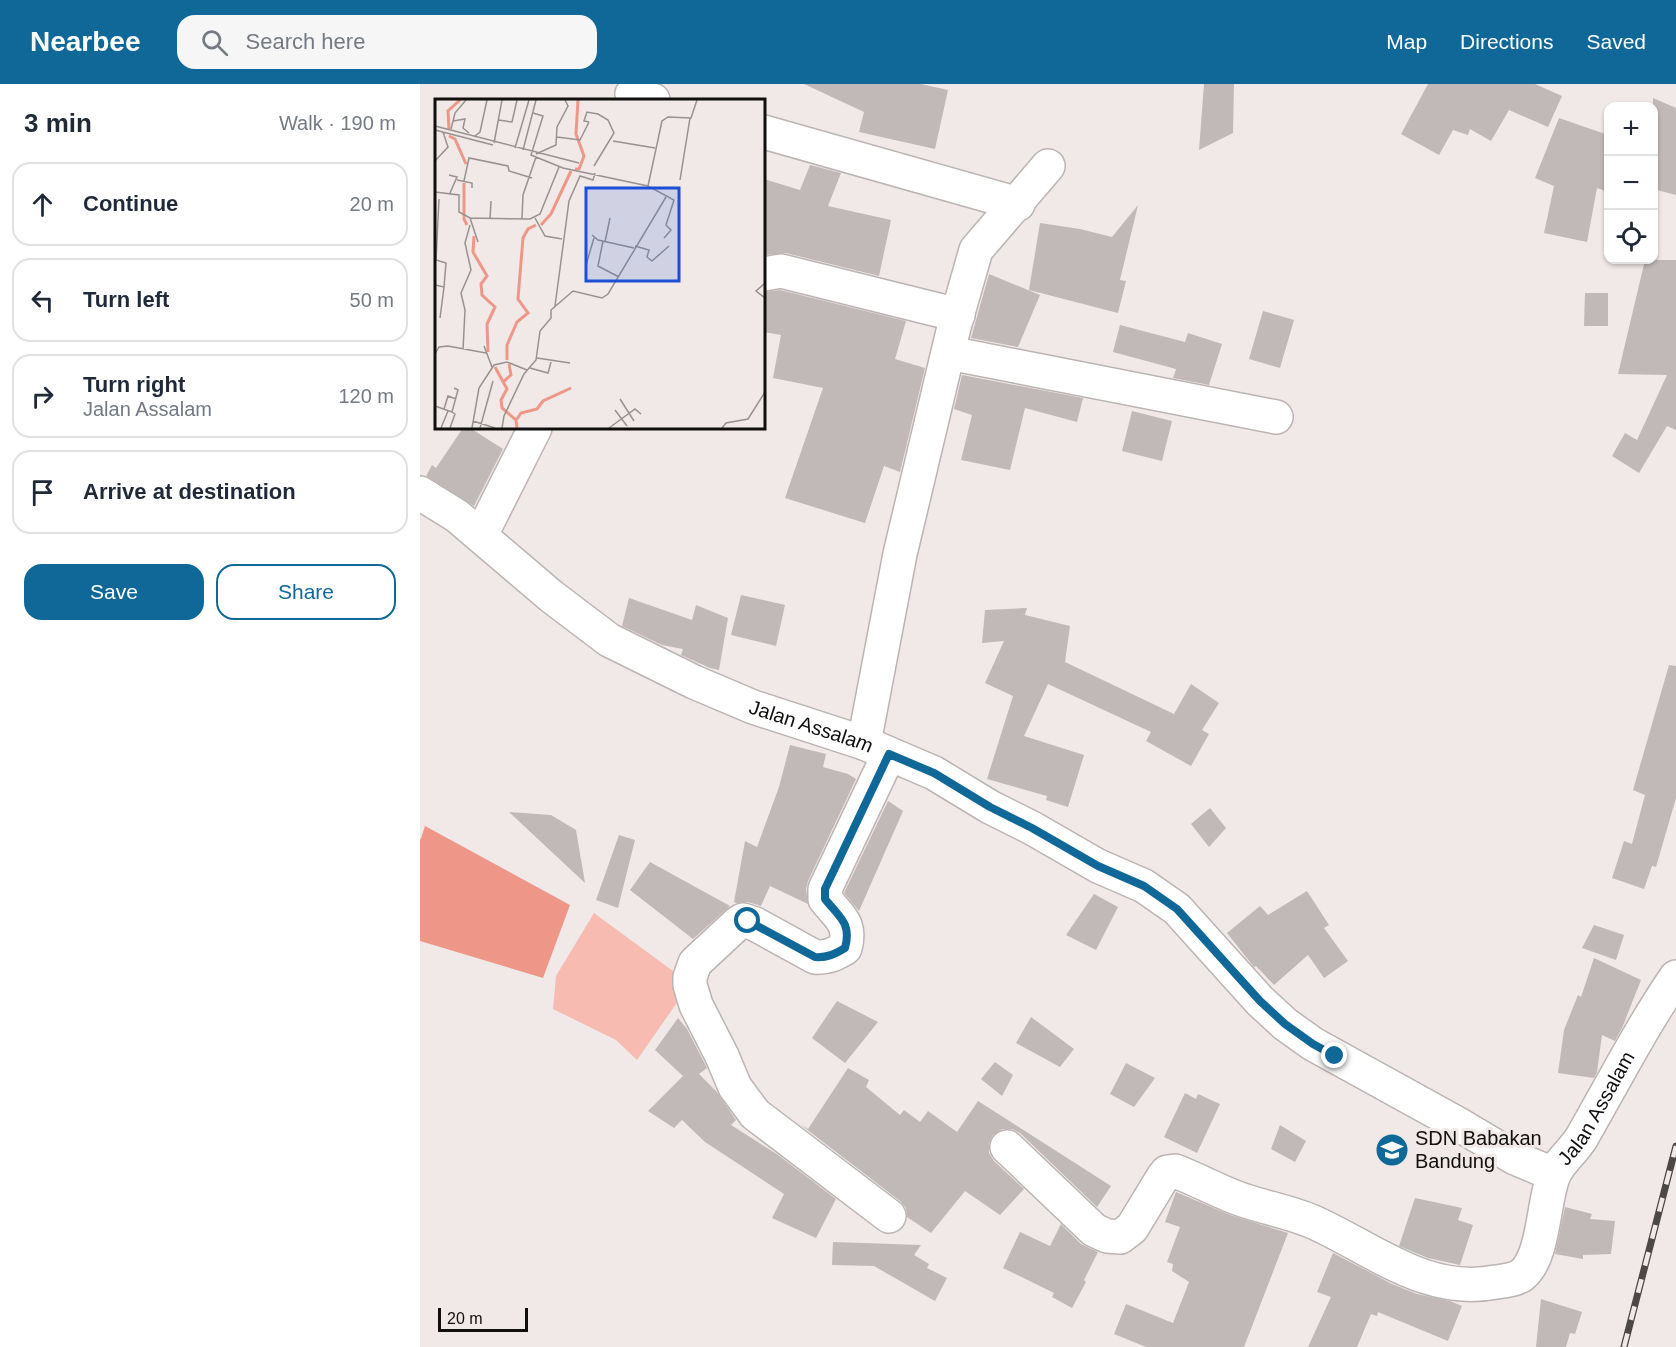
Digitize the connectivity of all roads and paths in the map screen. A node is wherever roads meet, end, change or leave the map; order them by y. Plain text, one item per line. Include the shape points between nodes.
1 (765, 132) edge
2 (1048, 166) dead end
3 (1018, 204) junction
4 (765, 274) edge
5 (958, 315) junction
6 (949, 353) junction
7 (1276, 417) dead end
8 (534, 429) edge
9 (420, 493) edge
10 (481, 535) junction
11 (876, 749) junction
12 (1676, 977) edge
13 (1007, 1147) dead end
14 (1553, 1174) junction
15 (889, 1216) dead end

1 - 3 street
2 - 3 street
3 - 5 street via 976,250
4 - 5 street via 781,271
5 - 6 street
6 - 7 street
6 - 11 street via 876,668
8 - 10 street
9 - 10 street, Jalan Assalam
10 - 11 street, Jalan Assalam via 550,596 609,640 753,707
11 - 14 street, Jalan Assalam via 934,773 1098,866 1144,886 1177,909 1260,1001 1313,1044 1515,1158
11 - 15 street via 825,889 825,899 846,925 845,948 834,955 815,957 743,920 695,963 690,985 735,1087 748,1106
12 - 14 street, Jalan Assalam via 1580,1140
13 - 14 street via 1094,1230 1107,1236 1120,1237 1132,1228 1163,1177 1175,1171 1237,1198 1308,1220 1407,1270 1454,1285 1482,1285 1521,1275 1534,1259

